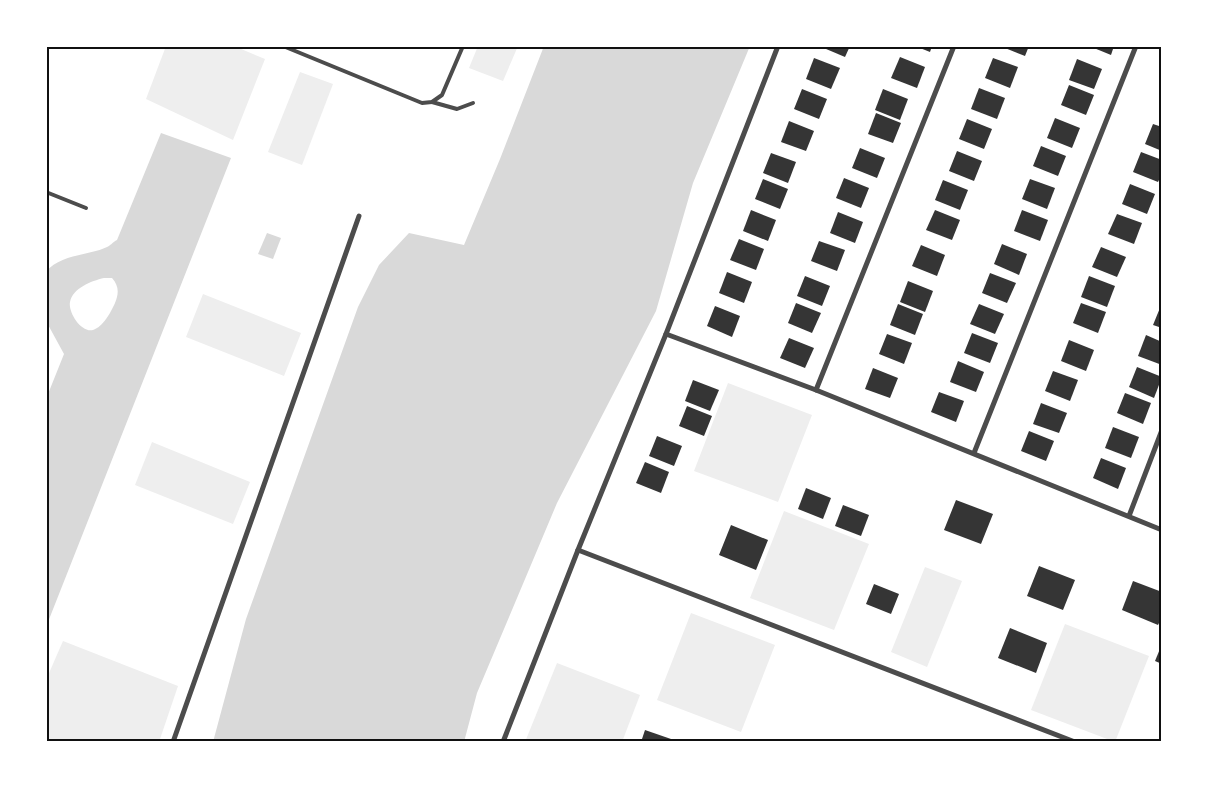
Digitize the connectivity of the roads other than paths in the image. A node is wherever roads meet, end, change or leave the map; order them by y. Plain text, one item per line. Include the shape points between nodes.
1 (283, 46) edge
2 (463, 46) edge
3 (778, 46) edge
4 (954, 46) edge
5 (1136, 46) edge
6 (288, 47) edge
7 (432, 102) junction
8 (473, 103) dead end
9 (46, 192) edge
10 (86, 208) dead end
11 (359, 216) dead end
12 (666, 334) junction
13 (816, 390) junction
14 (1162, 430) edge
15 (974, 453) junction
16 (1128, 516) junction
17 (1162, 530) edge
18 (578, 550) junction
19 (173, 742) edge
20 (503, 742) edge
21 (1075, 742) edge

1 - 6 lane
2 - 7 lane via 442,95
3 - 12 street
4 - 13 street
5 - 15 street
6 - 7 lane via 422,103
7 - 8 lane via 457,109
9 - 10 lane
11 - 19 street
12 - 13 street
12 - 18 street
13 - 15 street
14 - 16 street
15 - 16 street
16 - 17 street
18 - 20 street
18 - 21 street

